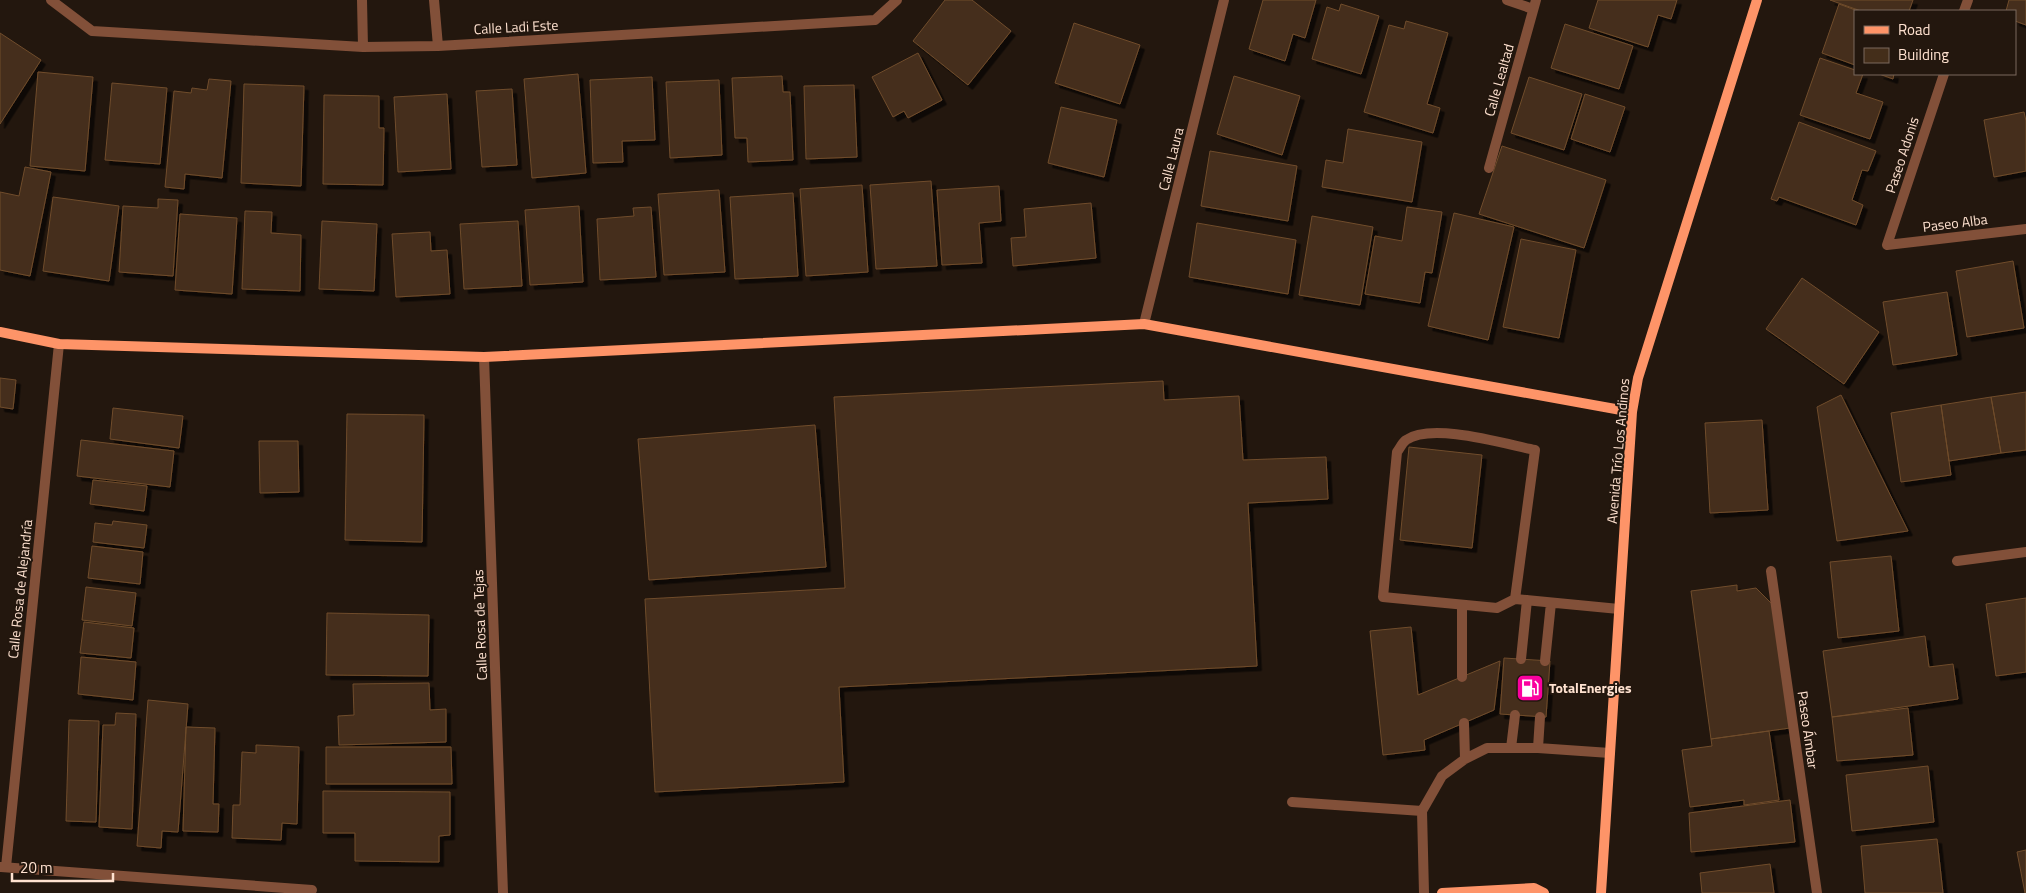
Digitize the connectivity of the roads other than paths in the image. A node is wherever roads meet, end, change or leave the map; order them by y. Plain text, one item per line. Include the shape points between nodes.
1 (51, 0) edge
2 (362, 0) edge
3 (434, 0) edge
4 (897, 0) edge
5 (1224, 0) edge
6 (1507, 0) edge
7 (1758, 0) edge
8 (1534, 4) edge
9 (438, 46) junction
10 (363, 47) junction
11 (1944, 75) edge
12 (1489, 168) dead end
13 (2026, 229) edge
14 (1887, 245) joint
15 (1144, 324) junction
16 (0, 332) edge
17 (59, 344) junction
18 (484, 356) junction
19 (1632, 412) junction
20 (2026, 552) edge
21 (1956, 562) dead end
22 (1771, 571) dead end
23 (1514, 599) junction
24 (1527, 600) junction
25 (1551, 603) junction
26 (1462, 605) junction
27 (1619, 610) junction
28 (1521, 659) dead end
29 (1545, 661) dead end
30 (1462, 677) dead end
31 (1515, 715) dead end
32 (1540, 716) dead end
33 (1464, 723) dead end
34 (1511, 748) junction
35 (1538, 748) junction
36 (1610, 753) junction
37 (1465, 760) junction
38 (1292, 802) dead end
39 (1422, 811) junction
40 (3, 867) edge
41 (312, 890) dead end
42 (503, 893) edge
43 (1424, 893) edge
44 (1442, 893) edge
45 (1544, 893) edge
46 (1601, 893) edge
47 (1817, 893) edge

1 - 10 street, Calle Ladi Este via 92,31
2 - 10 street
3 - 9 street
4 - 9 street, Calle Ladi Este via 875,20
5 - 15 street, Calle Laura
6 - 8 street
7 - 19 street, Avenida Trío Los Andinos via 1642,363
8 - 12 street, Calle Lealtad
9 - 10 street, Calle Ladi Este
11 - 14 street, Paseo Adonis
13 - 14 street, Paseo Alba
15 - 18 street
15 - 19 street
16 - 17 street
17 - 18 street
17 - 40 street, Calle Rosa de Alejandría
18 - 42 street, Calle Rosa de Tejas
19 - 27 street, Avenida Trío Los Andinos
20 - 21 street
22 - 47 street, Paseo Ámbar
23 - 24 street
23 - 26 street via 1497,608
23 - 26 street via 1535,450 1445,433 1423,433 1405,440 1397,452 1383,597
24 - 25 street
24 - 28 street
25 - 27 street
25 - 29 street
26 - 30 street
27 - 36 street, Avenida Trío Los Andinos
31 - 34 street
32 - 35 street
33 - 37 street
34 - 35 street
34 - 37 street via 1487,748
35 - 36 street
36 - 46 street, Avenida Trío Los Andinos
37 - 39 street via 1442,776
38 - 39 street
39 - 43 street
40 - 41 street
44 - 45 street via 1534,888

